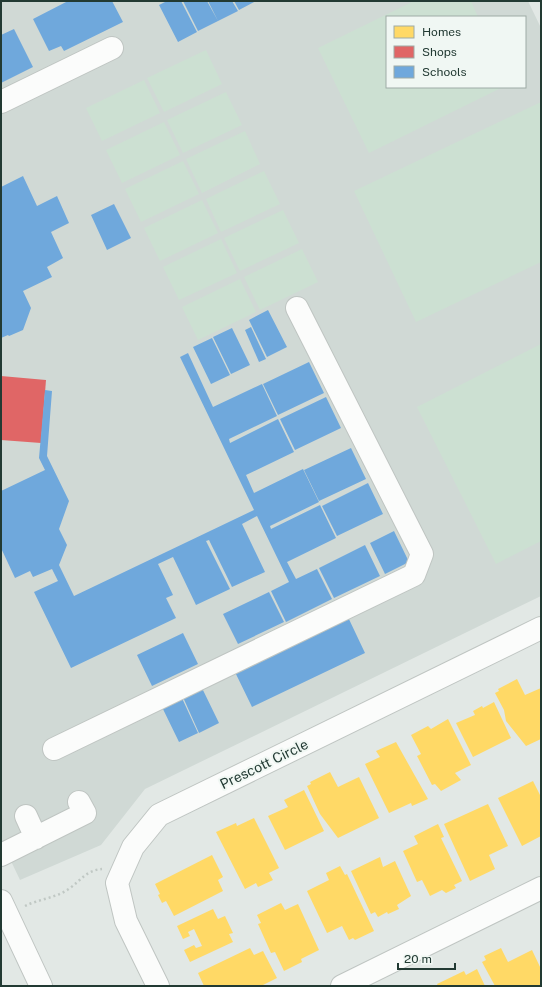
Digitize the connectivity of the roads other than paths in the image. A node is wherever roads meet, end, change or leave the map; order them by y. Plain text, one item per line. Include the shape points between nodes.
1 (112, 48) dead end
2 (1, 102) edge
3 (297, 308) dead end
4 (541, 628) edge
5 (54, 749) dead end
6 (80, 802) dead end
7 (26, 816) dead end
8 (36, 838) junction
9 (1, 855) edge
10 (541, 888) edge
11 (4, 908) edge
12 (41, 986) edge
13 (158, 986) edge
14 (342, 986) edge

1 - 2 street
3 - 5 street via 422,554 414,575
4 - 13 street, Prescott Circle via 159,815 133,847 117,883 126,921
6 - 8 street via 85,813
7 - 8 street
8 - 9 street
10 - 14 street
11 - 12 street

